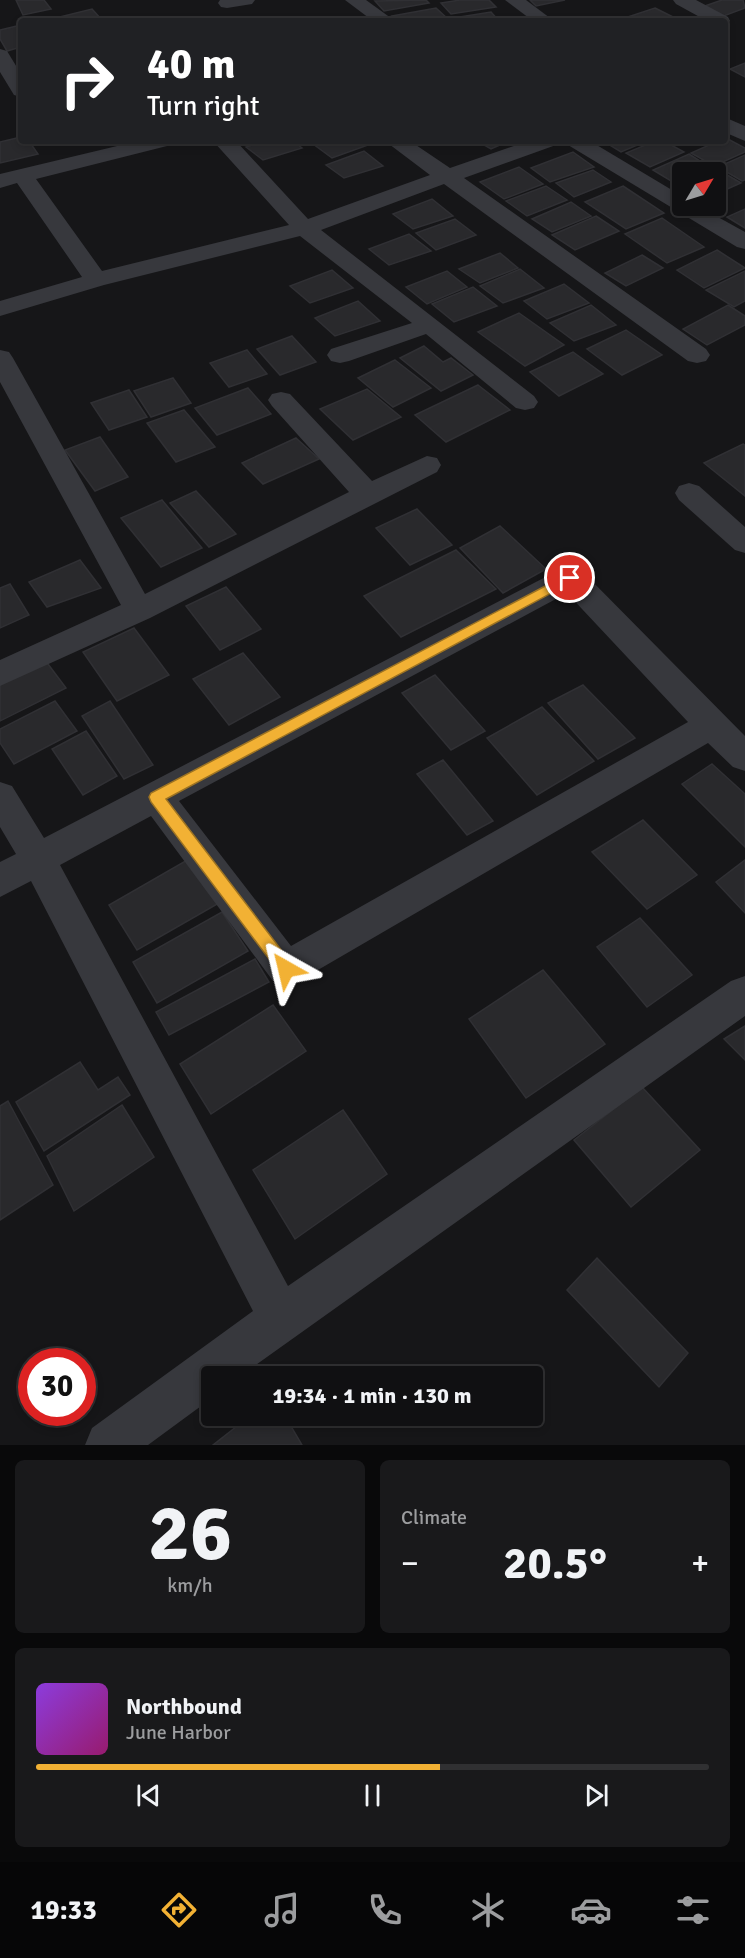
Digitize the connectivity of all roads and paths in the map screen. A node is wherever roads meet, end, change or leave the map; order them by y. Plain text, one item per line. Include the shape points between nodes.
1 (246, 0) edge
2 (354, 0) edge
3 (514, 0) edge
4 (688, 1) edge
5 (227, 3) dead end
6 (381, 18) edge
7 (541, 18) edge
8 (717, 18) edge
9 (0, 55) edge
10 (18, 84) edge
11 (728, 125) edge
12 (745, 135) edge
13 (145, 144) edge
14 (227, 144) edge
15 (400, 144) edge
16 (540, 144) edge
17 (580, 144) edge
18 (23, 176) junction
19 (447, 176) junction
20 (0, 181) edge
21 (672, 198) edge
22 (701, 216) edge
23 (304, 228) junction
24 (745, 242) edge
25 (96, 280) junction
26 (0, 309) edge
27 (430, 325) junction
28 (340, 355) dead end
29 (697, 355) dead end
30 (0, 358) edge
31 (281, 400) dead end
32 (525, 402) dead end
33 (427, 465) dead end
34 (688, 493) dead end
35 (368, 495) junction
36 (745, 543) edge
37 (139, 610) junction
38 (0, 674) edge
39 (711, 725) junction
40 (745, 757) edge
41 (0, 796) edge
42 (156, 797) junction
43 (38, 859) junction
44 (0, 881) edge
45 (745, 994) edge
46 (281, 1317) junction
47 (109, 1445) edge

1 - 5 street
2 - 6 street
3 - 7 street
4 - 8 street
9 - 10 street
11 - 12 street
13 - 18 street via 62,157
14 - 23 street
15 - 19 street
16 - 19 street
17 - 21 street
18 - 20 street
18 - 25 street
19 - 23 street
19 - 29 street
22 - 24 street
23 - 25 street
23 - 27 street
25 - 26 street
27 - 28 street
27 - 32 street
30 - 37 street
31 - 35 street
33 - 35 street
34 - 36 street
35 - 37 street
37 - 38 street
39 - 40 street
39 - 42 street via 570,578
39 - 42 street via 286,969
41 - 43 street
42 - 43 street
43 - 44 street
43 - 46 street
45 - 46 street
46 - 47 street

